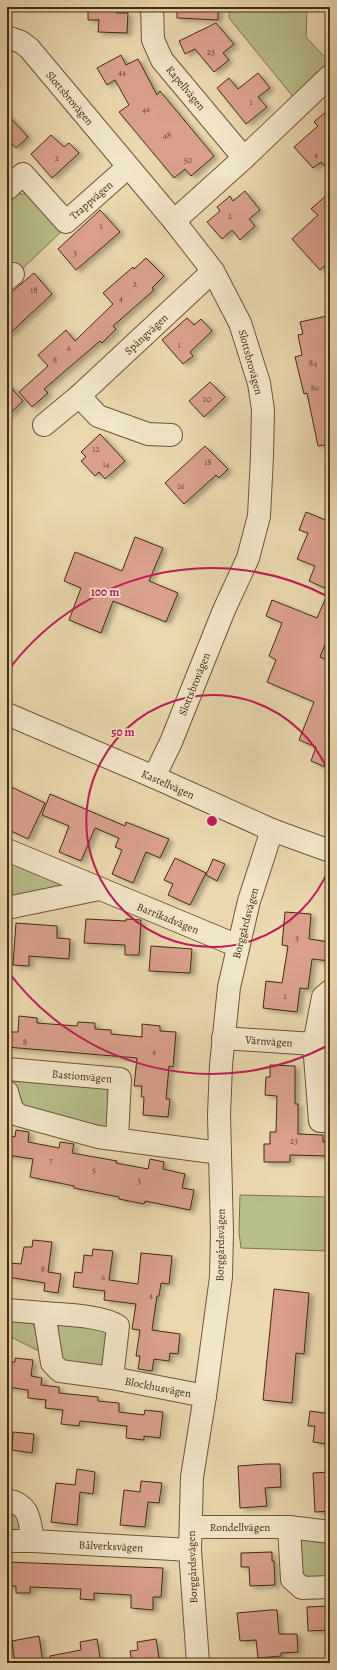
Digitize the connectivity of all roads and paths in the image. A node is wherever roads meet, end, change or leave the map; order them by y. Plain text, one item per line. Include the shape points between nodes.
1 (152, 7) edge
2 (7, 38) edge
3 (330, 76) edge
4 (244, 158) junction
5 (128, 167) junction
6 (7, 189) edge
7 (174, 221) junction
8 (213, 271) junction
9 (78, 396) junction
10 (44, 425) dead end
11 (171, 435) dead end
12 (7, 714) edge
13 (154, 777) junction
14 (272, 830) junction
15 (7, 850) edge
16 (330, 851) edge
17 (99, 889) junction
18 (7, 908) edge
19 (238, 946) junction
20 (330, 991) edge
21 (224, 1038) junction
22 (314, 1044) junction
23 (7, 1069) edge
24 (7, 1092) edge
25 (330, 1121) edge
26 (117, 1139) junction
27 (220, 1153) junction
28 (7, 1310) edge
29 (44, 1312) junction
30 (112, 1378) junction
31 (205, 1396) junction
32 (7, 1500) edge
33 (191, 1527) junction
34 (289, 1527) junction
35 (330, 1532) edge
36 (7, 1541) edge
37 (33, 1541) junction
38 (190, 1550) junction
39 (330, 1587) edge
40 (198, 1663) edge

1 - 4 street, Kapellvägen via 153,40 162,60
2 - 5 street, Slottsbrovägen via 21,42 29,48
3 - 4 street
4 - 7 street
5 - 6 street, Trappvägen via 66,222 23,174
5 - 7 street, Slottsbrovägen
7 - 8 street, Slottsbrovägen
8 - 9 street, Spångvägen
8 - 13 street, Slottsbrovägen via 240,323 259,383 263,410 259,516 248,558
9 - 10 street, Spångvägen
9 - 11 street via 98,416 148,434
12 - 13 street, Kastellvägen
13 - 14 street, Kastellvägen
14 - 16 street, Kastellvägen
14 - 19 street, Borggårdsvägen via 249,901
15 - 17 street, Barrikadvägen
17 - 18 street
17 - 19 street, Barrikadvägen
19 - 21 street, Borggårdsvägen via 229,987
20 - 22 street via 323,997
21 - 22 street, Värnvägen
21 - 27 street, Borggårdsvägen via 221,1065
22 - 25 street via 320,1121
23 - 26 street, Bastionvägen via 120,1079
24 - 26 street via 12,1109 18,1115
26 - 27 street
27 - 31 street, Borggårdsvägen via 220,1277
28 - 29 street, Blockhusvägen
29 - 30 street, Blockhusvägen via 52,1363 60,1371
29 - 30 street, Blockhusvägen via 101,1320 118,1326
30 - 31 street, Blockhusvägen
31 - 33 street, Borggårdsvägen via 192,1478
32 - 37 street via 23,1507 28,1514
33 - 34 street, Rondellvägen
33 - 38 street, Borggårdsvägen
34 - 35 street, Rondellvägen
34 - 39 street via 292,1579 302,1588
36 - 37 street, Bålverksvägen
37 - 38 street, Bålverksvägen
38 - 40 street, Borggårdsvägen

